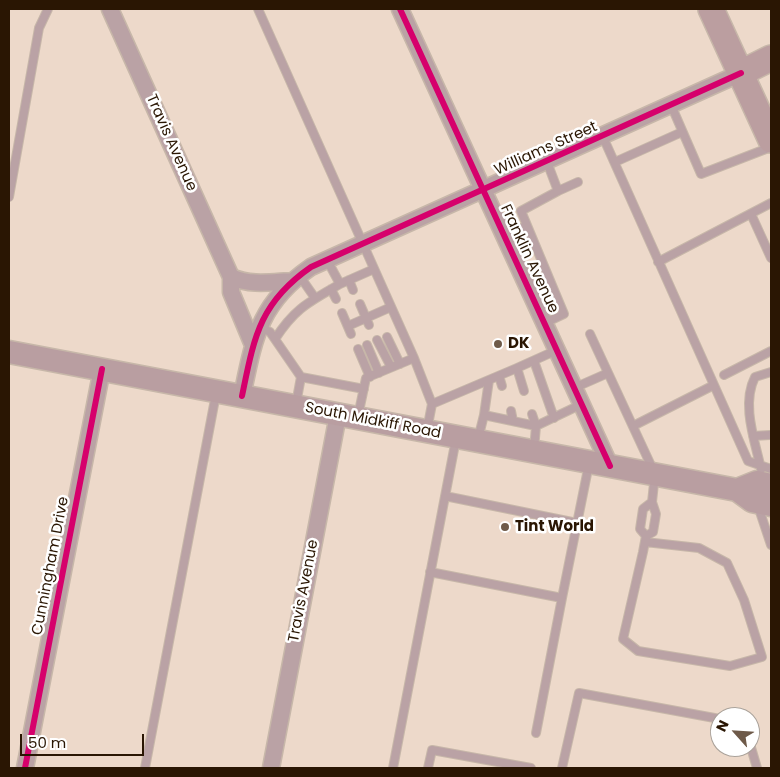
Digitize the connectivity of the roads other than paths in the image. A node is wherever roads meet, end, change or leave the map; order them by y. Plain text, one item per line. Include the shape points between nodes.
1 (48, 9) edge
2 (110, 9) edge
3 (258, 9) edge
4 (400, 9) edge
5 (711, 9) edge
6 (771, 58) edge
7 (741, 73) junction
8 (761, 92) edge
9 (671, 105) junction
10 (682, 132) junction
11 (603, 137) junction
12 (771, 140) edge
13 (771, 147) edge
14 (547, 162) junction
15 (615, 162) junction
16 (578, 182) dead end
17 (483, 190) junction
18 (558, 191) junction
19 (9, 197) edge
20 (771, 203) edge
21 (751, 214) junction
22 (526, 226) junction
23 (504, 235) junction
24 (362, 244) junction
25 (771, 258) edge
26 (327, 260) junction
27 (658, 262) junction
28 (374, 269) junction
29 (231, 277) junction
30 (296, 278) junction
31 (349, 280) junction
32 (340, 284) junction
33 (331, 289) junction
34 (353, 290) dead end
35 (315, 298) junction
36 (336, 299) dead end
37 (360, 304) dead end
38 (391, 307) junction
39 (342, 313) dead end
40 (262, 320) junction
41 (368, 321) junction
42 (357, 322) junction
43 (545, 323) junction
44 (360, 330) dead end
45 (590, 334) dead end
46 (387, 336) dead end
47 (275, 339) junction
48 (377, 340) dead end
49 (252, 345) junction
50 (367, 345) dead end
51 (358, 349) dead end
52 (557, 350) junction
53 (771, 351) edge
54 (9, 352) edge
55 (414, 358) junction
56 (534, 361) junction
57 (400, 364) junction
58 (391, 367) junction
59 (517, 368) junction
60 (102, 369) junction
61 (771, 372) edge
62 (379, 373) junction
63 (608, 373) junction
64 (724, 375) dead end
65 (370, 376) junction
66 (499, 376) junction
67 (301, 377) junction
68 (489, 380) junction
69 (714, 385) junction
70 (502, 386) dead end
71 (574, 388) junction
72 (364, 389) junction
73 (524, 390) dead end
74 (217, 391) junction
75 (242, 396) junction
76 (432, 404) junction
77 (582, 404) junction
78 (295, 406) junction
79 (511, 411) dead end
80 (484, 414) junction
81 (532, 414) dead end
82 (348, 417) junction
83 (554, 418) junction
84 (514, 421) junction
85 (536, 426) junction
86 (633, 426) junction
87 (427, 431) junction
88 (770, 435) dead end
89 (753, 436) junction
90 (456, 437) junction
91 (478, 441) junction
92 (534, 452) junction
93 (600, 464) junction
94 (655, 474) junction
95 (766, 485) edge
96 (445, 496) junction
97 (652, 502) junction
98 (578, 523) junction
99 (645, 539) junction
100 (771, 545) edge
101 (430, 572) junction
102 (562, 598) junction
103 (710, 717) edge
104 (536, 734) dead end
105 (25, 768) edge
106 (145, 768) edge
107 (271, 768) edge
108 (393, 768) edge
109 (428, 768) edge
110 (531, 768) edge
111 (562, 768) edge

1 - 19 lane via 39,28
2 - 29 street, Travis Avenue
3 - 24 lane
4 - 17 street, Franklin Avenue
5 - 7 main road
6 - 7 main road, Williams Street
7 - 8 main road
7 - 9 street, Williams Street
8 - 12 main road
9 - 10 lane
9 - 11 street, Williams Street
10 - 13 lane via 701,174
10 - 15 lane
11 - 14 street, Williams Street
11 - 15 lane
14 - 17 street, Williams Street
14 - 18 lane
15 - 27 lane
16 - 18 lane
17 - 23 street, Franklin Avenue
17 - 24 street, Williams Street
18 - 22 lane via 521,211
20 - 21 lane
21 - 25 lane
21 - 27 lane
22 - 23 lane
22 - 43 lane via 564,314
23 - 43 street, Franklin Avenue
24 - 26 street, Williams Street
24 - 28 lane
26 - 30 street, Williams Street
26 - 32 lane
27 - 69 lane
28 - 31 lane
28 - 38 lane
29 - 30 street via 254,284
29 - 49 street, Travis Avenue via 231,292
30 - 35 lane
30 - 40 street, Williams Street via 280,292
31 - 32 lane
31 - 34 lane
32 - 33 lane
33 - 35 lane
33 - 36 lane
35 - 47 lane via 302,305
37 - 41 lane
38 - 41 lane
38 - 55 lane
39 - 42 lane via 350,330
40 - 47 lane
40 - 49 street
41 - 42 lane
42 - 44 lane
43 - 52 street, Franklin Avenue
45 - 63 lane
46 - 57 lane
47 - 67 lane
48 - 58 lane
49 - 75 street
50 - 62 lane
51 - 65 lane
52 - 56 lane
52 - 71 street, Franklin Avenue
53 - 64 lane
54 - 60 main road, South Midkiff Road
55 - 57 lane
55 - 76 lane
56 - 59 lane
56 - 83 lane
57 - 58 lane
58 - 62 lane
59 - 66 lane
59 - 73 lane
60 - 74 main road, South Midkiff Road
60 - 105 street, Cunningham Drive
61 - 89 lane via 755,377 750,386
62 - 65 lane
63 - 71 lane
63 - 86 lane
65 - 72 lane via 366,378
66 - 68 lane
66 - 70 lane
67 - 72 lane
67 - 78 lane
68 - 76 lane
68 - 80 lane
69 - 86 lane
69 - 95 lane via 748,461
71 - 77 street, Franklin Avenue
72 - 82 lane
74 - 75 main road, South Midkiff Road
74 - 106 lane
75 - 78 main road, South Midkiff Road
76 - 87 lane
77 - 83 lane
77 - 93 street, Franklin Avenue
78 - 82 main road, South Midkiff Road
79 - 84 lane
80 - 84 lane
80 - 91 lane
81 - 85 lane
82 - 87 main road, South Midkiff Road
82 - 107 street, Travis Avenue
83 - 85 lane
84 - 85 lane
85 - 92 lane
86 - 94 lane
87 - 90 main road, South Midkiff Road
88 - 89 lane
89 - 95 lane
90 - 91 main road, South Midkiff Road
90 - 96 lane
91 - 92 main road, South Midkiff Road
92 - 93 main road, South Midkiff Road
93 - 94 main road, South Midkiff Road
93 - 98 lane
94 - 95 main road, South Midkiff Road via 737,490 757,482
94 - 97 lane
95 - 100 lane
96 - 98 lane
96 - 101 lane
97 - 99 lane via 656,514 653,532
97 - 99 lane via 643,509 640,529
98 - 102 lane
99 - 99 lane via 623,639 638,651 730,666 762,657 744,600 727,564 699,548
101 - 102 lane
101 - 108 lane
102 - 104 lane
103 - 111 lane via 578,693
109 - 110 lane via 432,750

